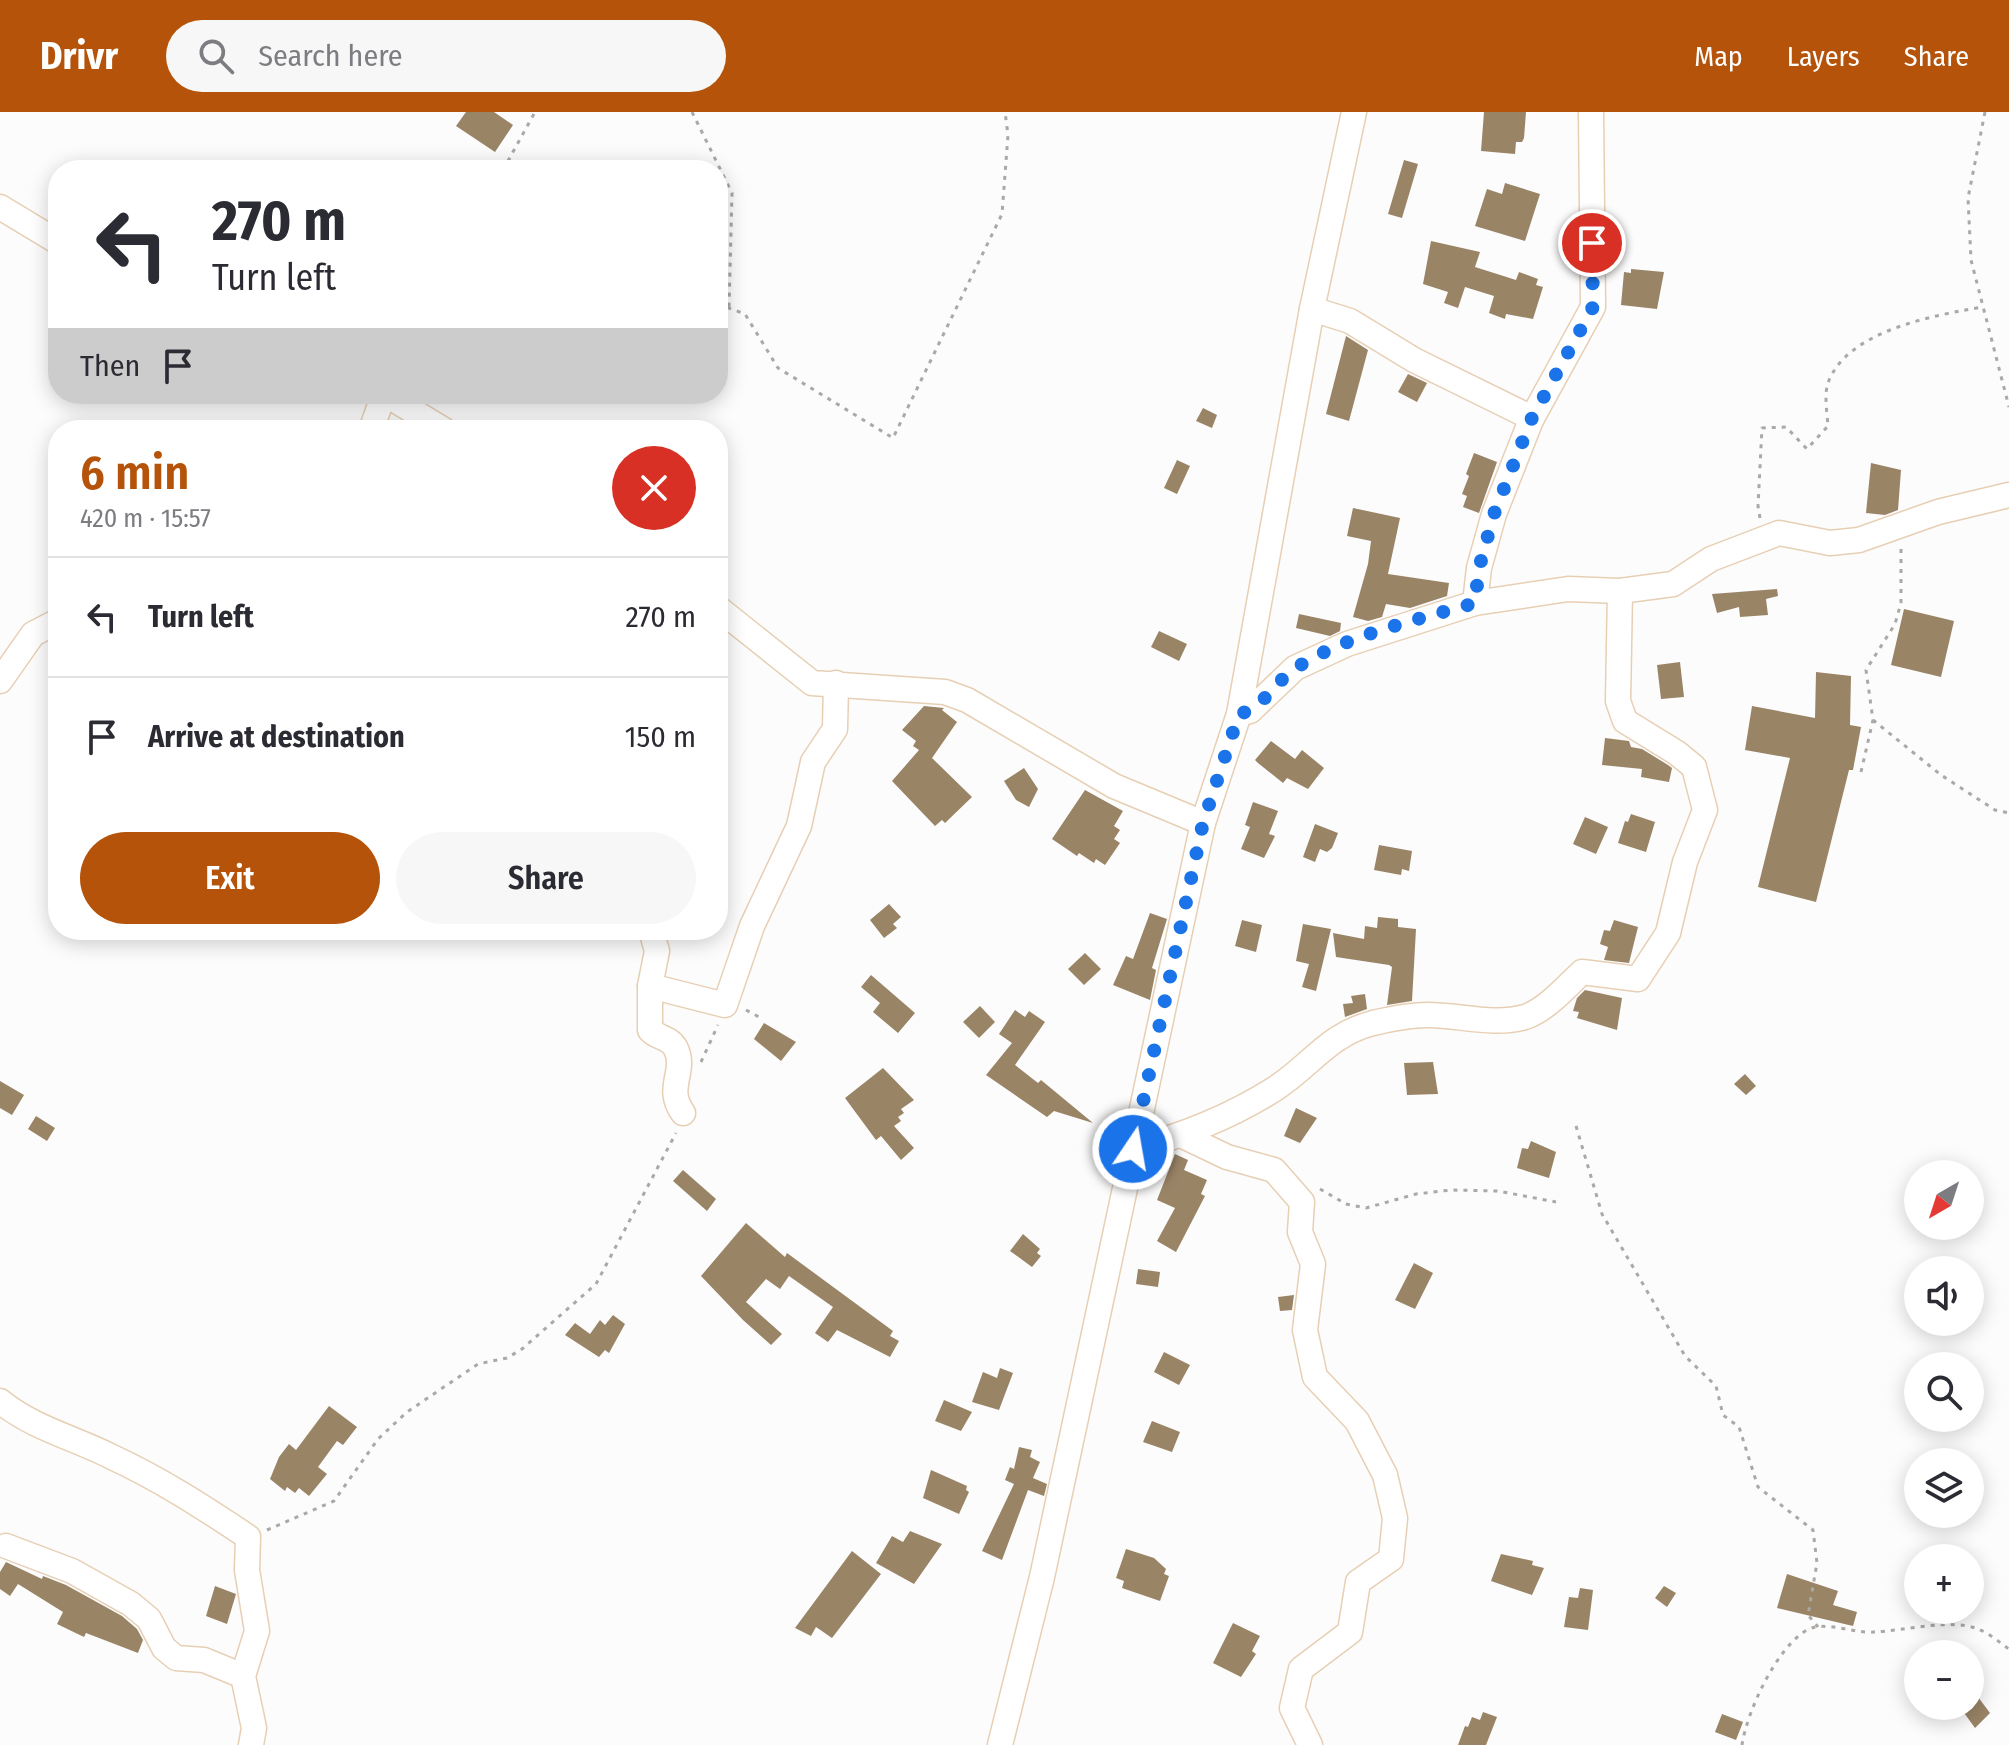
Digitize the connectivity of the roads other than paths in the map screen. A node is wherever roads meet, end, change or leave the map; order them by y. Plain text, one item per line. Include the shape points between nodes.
1 (1354, 112) edge
2 (1591, 112) edge
3 (0, 207) edge
4 (48, 236) edge
5 (1312, 309) junction
6 (401, 404) edge
7 (1532, 418) junction
8 (428, 420) edge
9 (2009, 495) edge
10 (1620, 591) junction
11 (1475, 603) junction
12 (728, 616) edge
13 (48, 626) edge
14 (0, 681) edge
15 (836, 683) junction
16 (1239, 714) junction
17 (1203, 823) junction
18 (654, 940) edge
19 (650, 986) junction
20 (683, 1113) road end
21 (1183, 1136) junction
22 (1133, 1149) junction
23 (0, 1401) edge
24 (6, 1546) dead end
25 (243, 1676) junction
26 (251, 1745) edge
27 (1000, 1745) edge
28 (1310, 1745) edge

1 - 5 street
2 - 7 street via 1593,307
3 - 4 street
5 - 7 street via 1350,321 1414,360
5 - 16 street
6 - 8 street
7 - 11 street via 1494,514
9 - 10 street via 1938,512 1859,540 1830,543 1779,533 1711,559 1673,584
10 - 11 street via 1568,589
10 - 21 street via 1618,701 1625,721 1694,767 1705,810 1685,862 1668,933 1638,979 1582,972 1526,1017 1489,1021 1425,1015 1372,1024 1329,1041 1272,1091
11 - 16 street via 1347,644 1295,668 1250,711
12 - 15 street via 812,683
13 - 14 street via 33,634
15 - 17 street via 945,692 967,700 1114,786
15 - 19 street via 835,729 813,762 799,826 752,926 725,1005
16 - 17 street
17 - 22 street
18 - 19 street via 657,951
19 - 20 street via 650,1030 674,1046 680,1063 674,1093
21 - 22 street
21 - 28 street via 1227,1157 1274,1170 1302,1202 1300,1232 1313,1264 1305,1330 1315,1377 1357,1421 1385,1475 1395,1518 1391,1559 1358,1582 1350,1632 1301,1669 1292,1708
22 - 27 street via 1042,1577
23 - 25 street via 24,1421 168,1483 248,1537 247,1570 257,1631
24 - 25 street via 72,1571 131,1604 149,1619 164,1648 176,1658 204,1660
25 - 26 street via 254,1728

